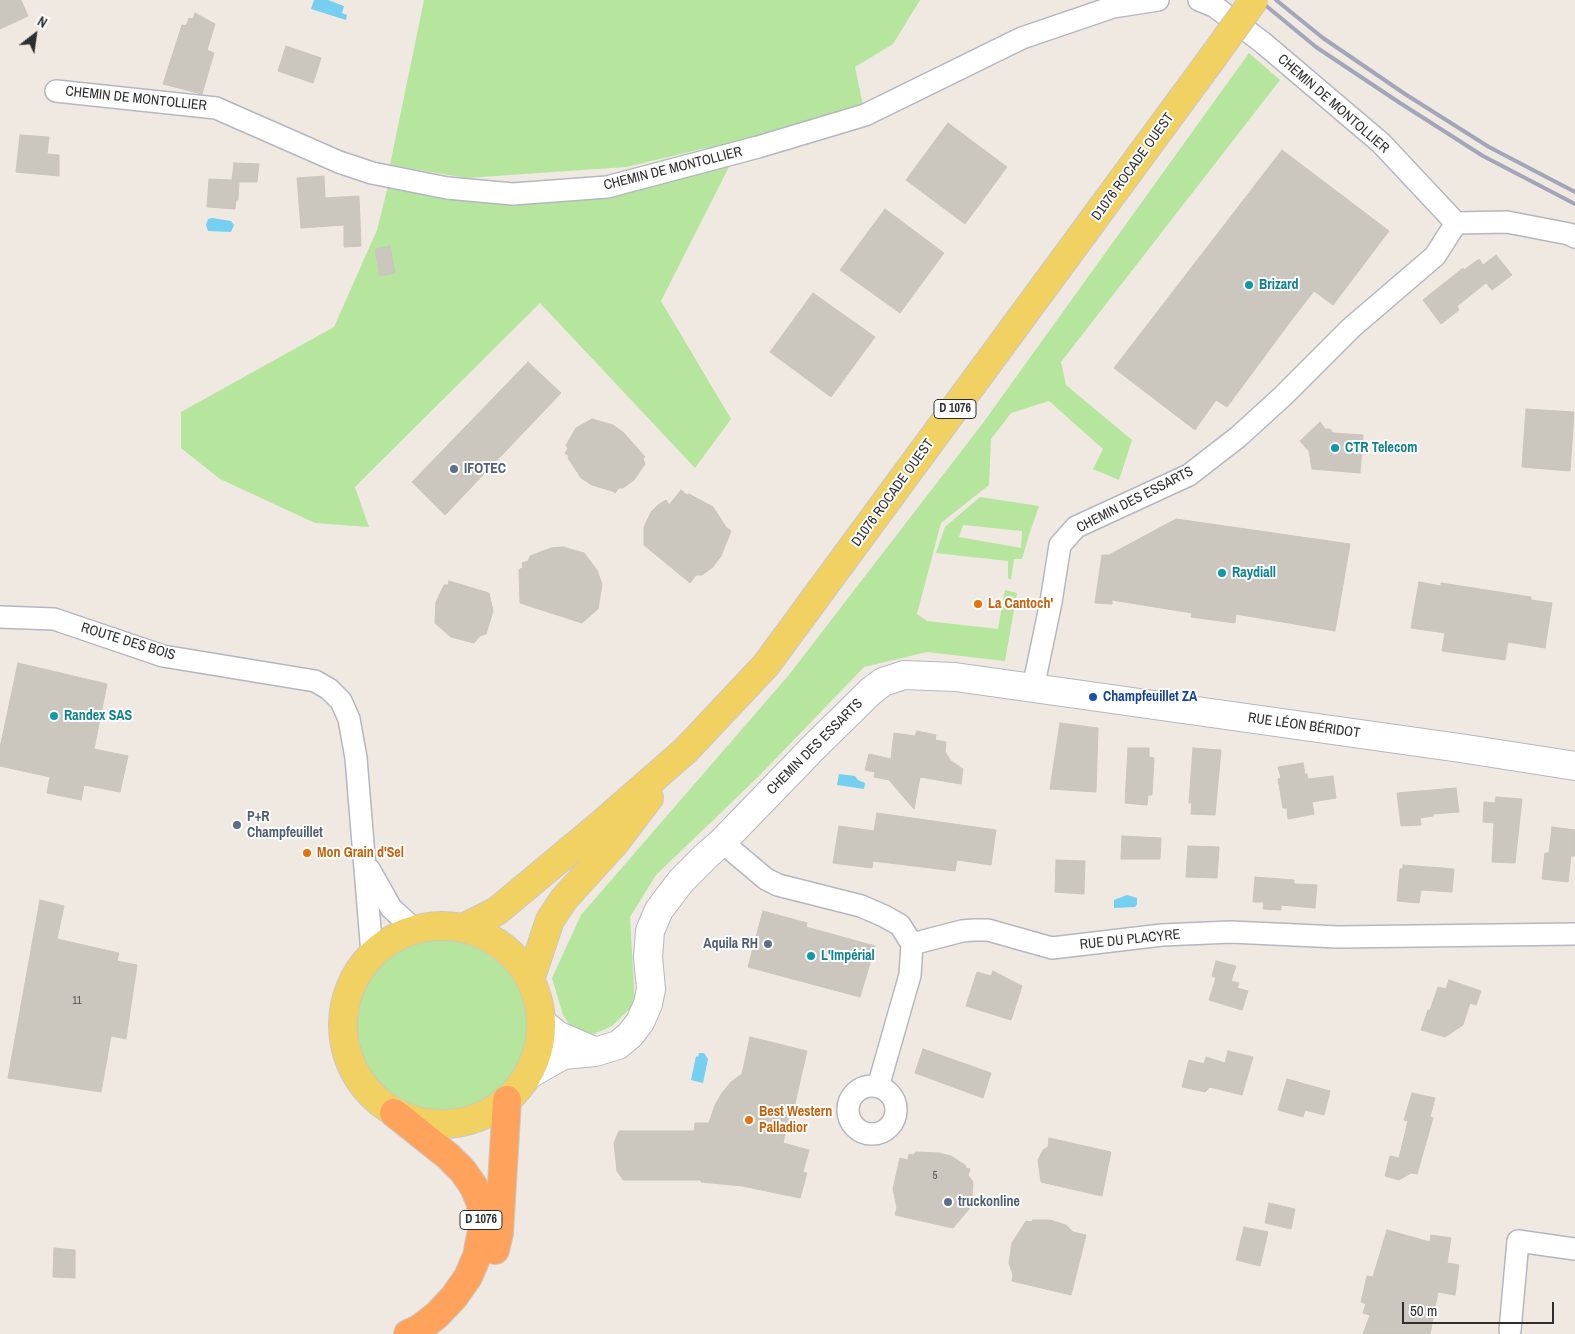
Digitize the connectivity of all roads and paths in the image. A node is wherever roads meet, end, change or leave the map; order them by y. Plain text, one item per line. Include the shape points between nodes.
1 (1158, 0) edge
2 (1199, 0) edge
3 (1254, 0) edge
4 (56, 91) dead end
5 (1456, 223) junction
6 (1575, 237) edge
7 (0, 617) edge
8 (1033, 688) junction
9 (686, 750) junction
10 (1575, 766) edge
11 (722, 842) junction
12 (366, 864) junction
13 (462, 928) junction
14 (415, 930) junction
15 (1575, 934) edge
16 (912, 944) junction
17 (372, 954) junction
18 (530, 980) junction
19 (541, 1022) junction
20 (595, 1052) junction
21 (528, 1075) junction
22 (878, 1087) dead end
23 (507, 1100) junction
24 (394, 1113) junction
25 (1575, 1248) edge
26 (1510, 1330) dead end
27 (408, 1334) edge
28 (445, 1334) edge

1 - 4 street, CHEMIN DE MONTOLLIER via 1113,7 1022,38 865,115 607,187 513,194 447,188 372,173 216,108
2 - 5 street, CHEMIN DE MONTOLLIER via 1214,6 1262,42 1381,143
3 - 9 main road, D1076 ROCADE OUEST / D 1076, bridge via 766,665
5 - 6 street via 1507,222
5 - 8 street, CHEMIN DES ESSARTS via 1435,256 1351,328 1238,437 1189,474 1076,527 1060,545
7 - 12 street, ROUTE DES BOIS via 54,619 163,656 315,681 330,689 341,700 349,719
8 - 10 street, RUE LÉON BÉRIDOT
8 - 11 street, CHEMIN DES ESSARTS via 923,675 904,675 883,682 813,748
9 - 13 main road, D 1076 via 497,911
9 - 18 main road, D 1076 via 614,844 564,899 550,920
11 - 16 street via 766,879 884,916 900,925
11 - 20 street, CHEMIN DES ESSARTS via 680,881 659,910 650,931 651,989 640,1022 618,1045
12 - 14 street via 391,908
12 - 17 street
13 - 14 main road via 439,926
13 - 18 main road via 490,939 513,956
14 - 17 main road
15 - 16 street, RUE DU PLACYRE via 1338,937 1231,932 1162,935 1052,948 988,930 974,930
16 - 22 street via 910,975
17 - 24 main road via 354,979 343,1008 343,1039 352,1069 370,1094
18 - 19 main road via 538,1000
19 - 20 street via 557,1035
19 - 21 main road via 538,1049
20 - 21 street, CHEMIN DES ESSARTS via 563,1055
21 - 23 main road
23 - 24 main road via 482,1116 453,1124 423,1123
23 - 28 highway, D 1076 via 499,1233 488,1276 463,1314
24 - 27 highway, D 1076 via 464,1171 480,1204 482,1230 478,1256 454,1297 437,1315
25 - 26 street via 1518,1241

